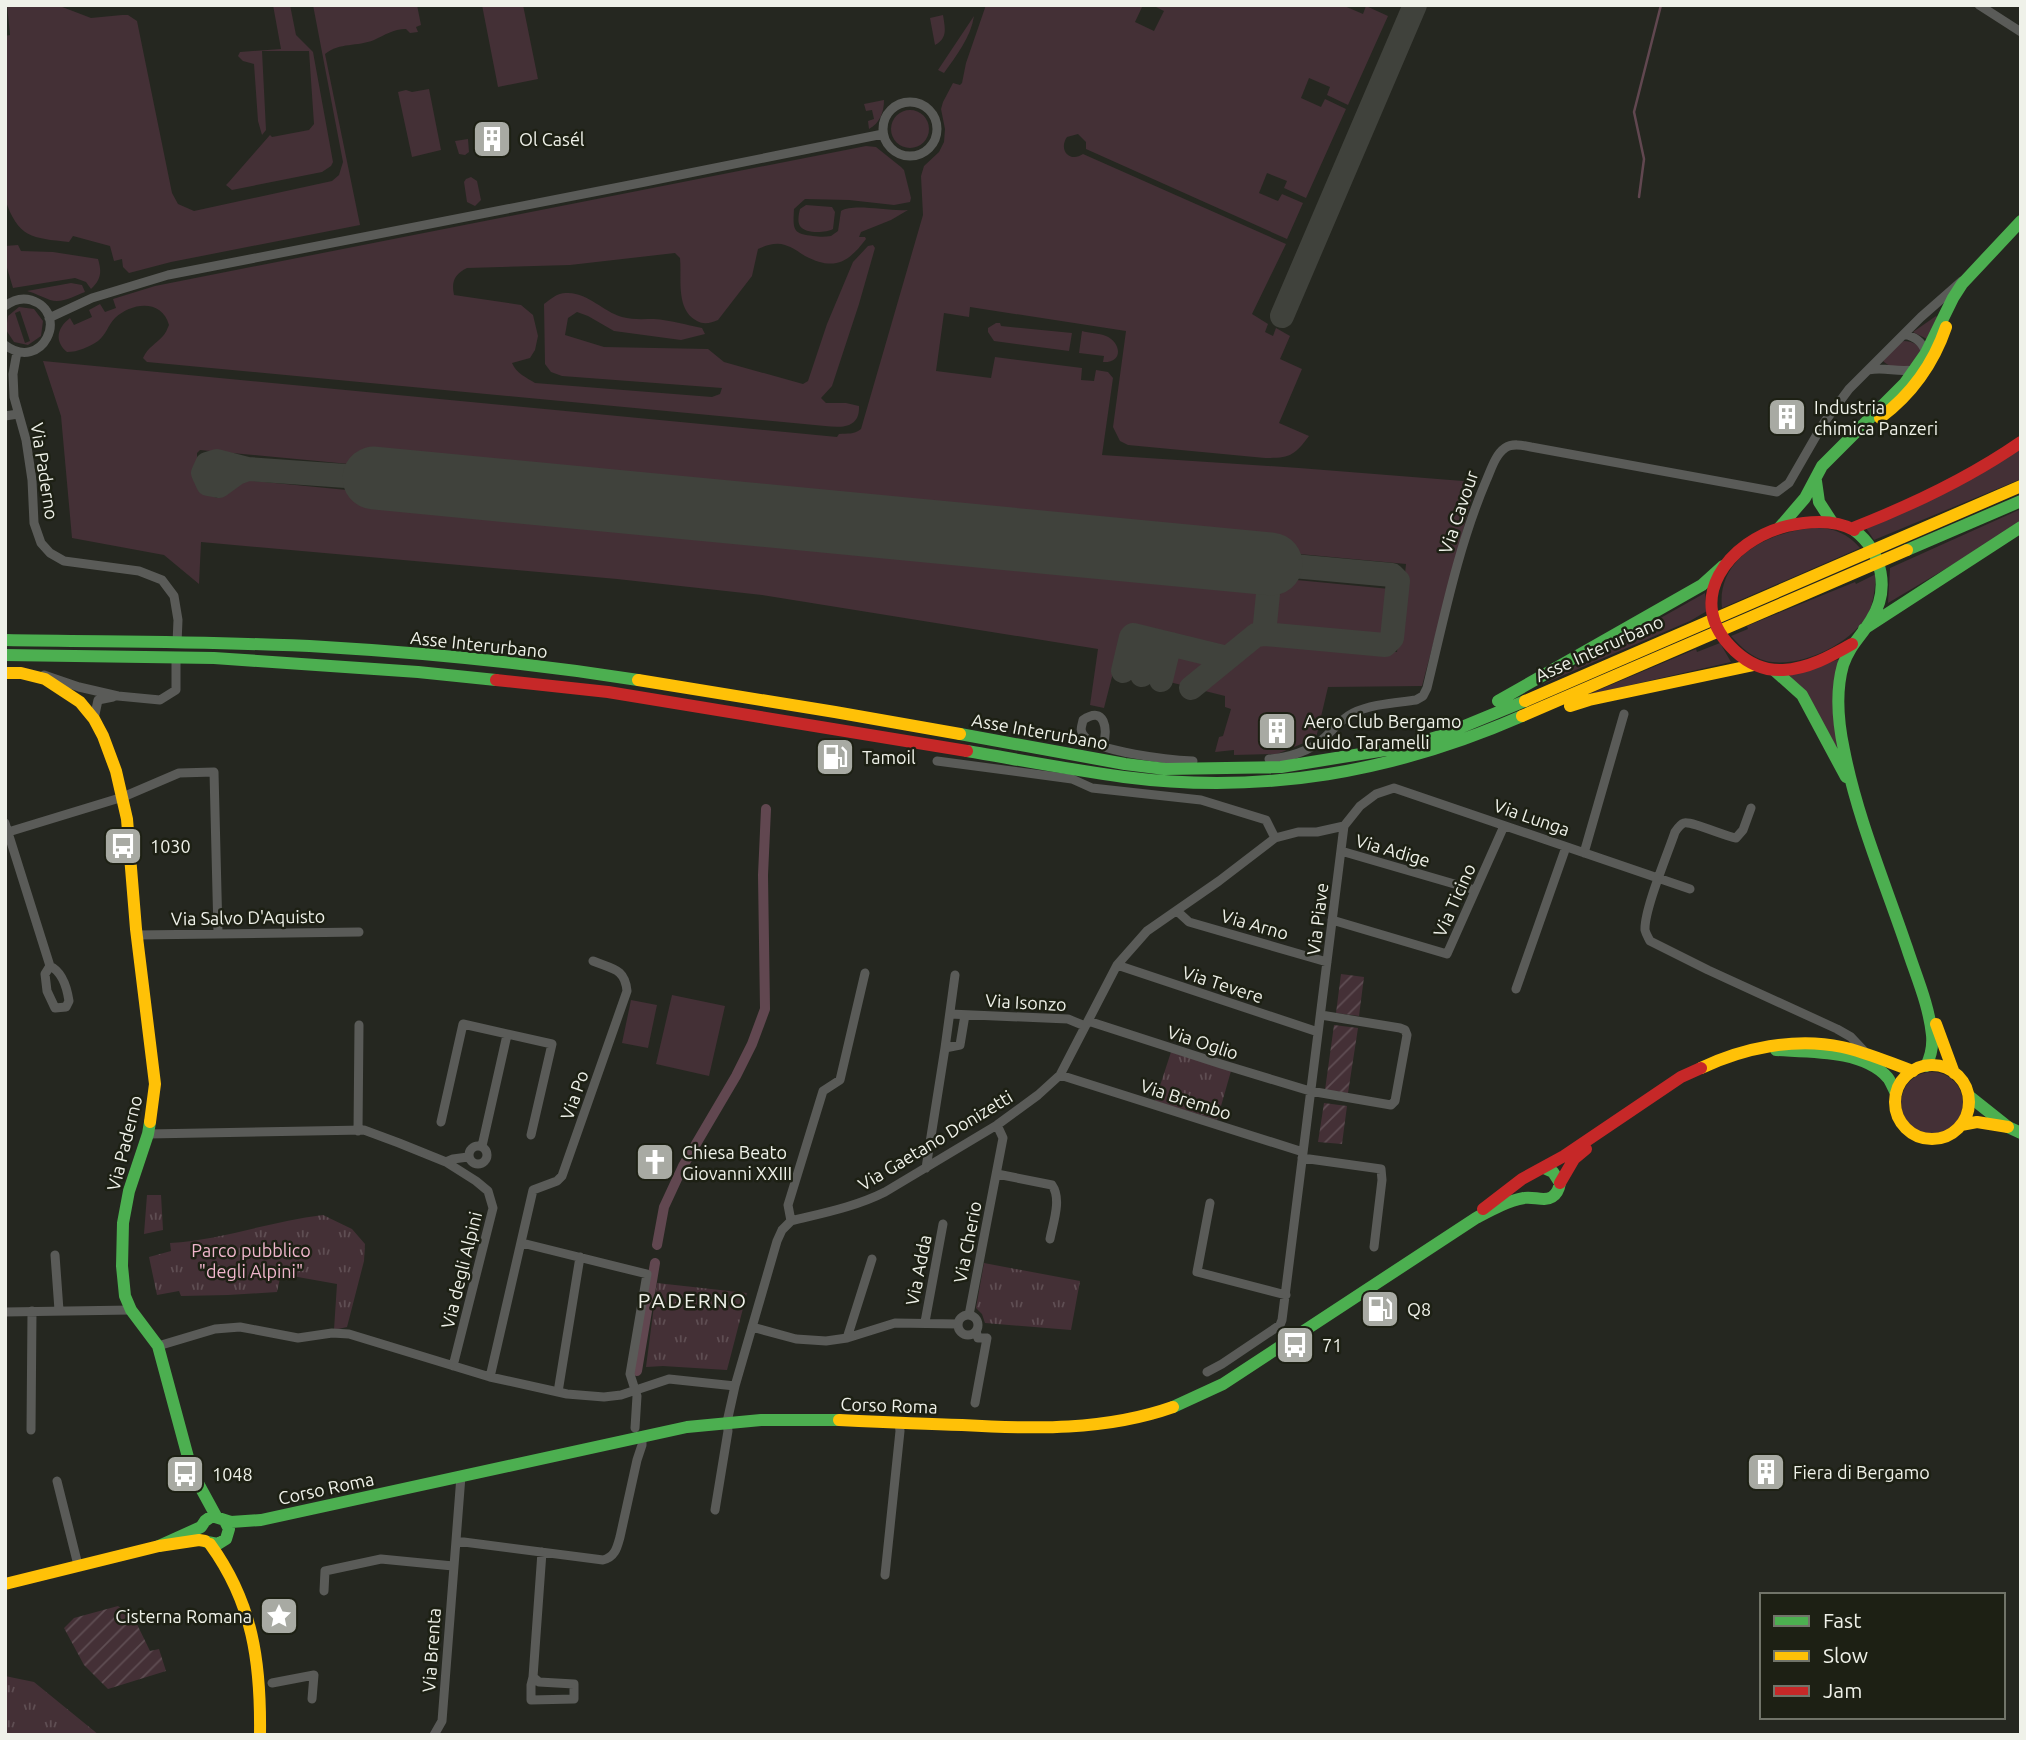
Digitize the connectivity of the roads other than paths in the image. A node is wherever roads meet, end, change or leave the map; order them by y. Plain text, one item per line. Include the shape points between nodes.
1 (1979, 5) edge
2 (2021, 32) edge
3 (883, 134) junction
4 (2021, 221) edge
5 (1964, 281) junction
6 (5, 306) edge
7 (49, 318) junction
8 (1904, 334) junction
9 (5, 345) edge
10 (1940, 346) junction
11 (17, 352) junction
12 (1877, 360) junction
13 (1921, 363) junction
14 (1883, 369) junction
15 (1867, 371) junction
16 (1899, 390) junction
17 (1897, 406) junction
18 (19, 414) junction
19 (5, 416) edge
20 (1849, 440) junction
21 (2021, 442) edge
22 (1816, 478) junction
23 (2021, 486) edge
24 (2021, 501) edge
25 (1832, 522) junction
26 (1780, 527) junction
27 (2021, 527) edge
28 (1853, 528) junction
29 (1903, 544) junction
30 (1723, 566) junction
31 (1864, 629) junction
32 (5, 640) edge
33 (1852, 644) junction
34 (5, 655) edge
35 (1754, 665) junction
36 (1774, 670) junction
37 (5, 673) edge
38 (21, 673) junction
39 (79, 687) junction
40 (67, 694) junction
41 (118, 696) junction
42 (98, 700) junction
43 (80, 702) junction
44 (1536, 711) junction
45 (1624, 714) dead end
46 (94, 719) junction
47 (1103, 746) dead end
48 (937, 761) dead end
49 (1314, 762) junction
50 (1854, 793) junction
51 (123, 797) junction
52 (1751, 808) dead end
53 (1344, 826) junction
54 (1504, 826) junction
55 (6, 829) edge
56 (1275, 838) junction
57 (1566, 847) junction
58 (1341, 851) junction
59 (1584, 853) junction
60 (1659, 878) junction
61 (1690, 889) dead end
62 (1475, 890) junction
63 (1177, 911) junction
64 (1332, 920) junction
65 (359, 932) dead end
66 (218, 933) junction
67 (137, 935) junction
68 (593, 961) dead end
69 (1327, 962) junction
70 (1117, 965) junction
71 (50, 967) dead end
72 (865, 973) dead end
73 (955, 975) dead end
74 (1516, 989) dead end
75 (1926, 1005) junction
76 (950, 1014) junction
77 (965, 1015) junction
78 (1321, 1015) junction
79 (1086, 1023) junction
80 (359, 1026) dead end
81 (1318, 1032) junction
82 (1842, 1033) junction
83 (507, 1034) junction
84 (1844, 1047) junction
85 (945, 1048) junction
86 (1761, 1049) junction
87 (1866, 1053) junction
88 (1919, 1068) junction
89 (1954, 1073) junction
90 (1059, 1075) junction
91 (1310, 1090) junction
92 (1896, 1093) junction
93 (1969, 1096) junction
94 (1618, 1121) junction
95 (441, 1122) dead end
96 (997, 1125) junction
97 (1961, 1125) junction
98 (2008, 1127) junction
99 (358, 1130) junction
100 (2021, 1133) edge
101 (148, 1134) junction
102 (531, 1135) dead end
103 (482, 1146) junction
104 (1303, 1155) junction
105 (468, 1157) junction
106 (446, 1162) junction
107 (926, 1168) junction
108 (1538, 1171) junction
109 (997, 1174) junction
110 (1560, 1182) junction
111 (1535, 1197) junction
112 (1210, 1203) dead end
113 (791, 1221) junction
114 (1470, 1221) junction
115 (943, 1224) dead end
116 (1050, 1239) dead end
117 (522, 1243) junction
118 (1374, 1247) dead end
119 (55, 1255) dead end
120 (580, 1257) junction
121 (872, 1259) dead end
122 (1286, 1295) junction
123 (59, 1310) junction
124 (131, 1310) junction
125 (32, 1311) junction
126 (5, 1312) edge
127 (969, 1315) junction
128 (925, 1322) junction
129 (958, 1324) junction
130 (752, 1327) junction
131 (976, 1331) junction
132 (847, 1338) junction
133 (158, 1346) junction
134 (453, 1366) junction
135 (1207, 1372) dead end
136 (490, 1377) junction
137 (734, 1386) junction
138 (634, 1390) junction
139 (558, 1392) junction
140 (975, 1403) dead end
141 (727, 1422) junction
142 (899, 1423) junction
143 (31, 1430) dead end
144 (638, 1433) junction
145 (461, 1476) junction
146 (57, 1481) dead end
147 (196, 1483) junction
148 (715, 1510) dead end
149 (202, 1525) junction
150 (224, 1528) junction
151 (456, 1541) junction
152 (208, 1542) junction
153 (159, 1546) junction
154 (542, 1552) junction
155 (78, 1565) junction
156 (453, 1566) junction
157 (231, 1574) junction
158 (885, 1575) dead end
159 (5, 1584) edge
160 (324, 1591) dead end
161 (533, 1677) junction
162 (272, 1683) dead end
163 (313, 1699) dead end
164 (260, 1735) edge
165 (434, 1735) edge

1 - 2 street
3 - 3 street via 891,149 912,156 928,149 937,126 929,110 906,103 886,116
3 - 7 street via 168,275 92,298
4 - 5 main road
5 - 8 street
5 - 10 main road
5 - 13 main road
6 - 7 street via 27,299 40,304
7 - 11 street via 50,333 43,344
8 - 12 street
8 - 13 street via 1923,345
9 - 11 street
10 - 13 street
10 - 17 main road via 1920,381
11 - 18 street, Via Paderno via 13,374
12 - 14 street
12 - 15 street
13 - 14 street via 1903,372
13 - 16 main road
13 - 17 street
14 - 15 street
14 - 16 street via 1895,378
15 - 47 street, Via Cavour via 1843,397 1792,478 1777,492 1508,446 1496,458 1476,505 1427,688 1416,700 1351,714 1323,740 1280,758 1190,761
16 - 20 main road
17 - 20 main road
18 - 19 street
18 - 41 street, Via Paderno via 41,544 64,561 139,571 162,580 174,596 176,690 160,700
20 - 22 main road
21 - 28 main road via 1922,501
22 - 25 main road via 1819,502
22 - 26 main road
23 - 29 main road, Asse Interurbano
24 - 29 main road, Asse Interurbano
25 - 26 main road
25 - 28 main road
26 - 30 main road via 1751,540
27 - 31 main road
28 - 31 main road via 1874,554 1880,570 1882,600
29 - 44 main road, Asse Interurbano
29 - 49 main road, Asse Interurbano via 1683,631 1440,736
30 - 35 main road via 1713,598 1715,623 1730,649
30 - 49 main road via 1702,585 1472,715 1439,729
31 - 33 main road
32 - 49 main road, Asse Interurbano via 274,644 471,659 610,676 1165,769
33 - 36 main road via 1817,663
33 - 50 main road via 1838,690 1840,727
34 - 44 main road, Asse Interurbano via 214,658 595,690 1125,777 1196,783 1293,780 1381,765 1477,736
35 - 36 main road
35 - 44 main road via 1552,712
36 - 50 main road via 1802,695
37 - 38 main road, Via Paderno
38 - 39 street, Via Paderno via 48,675
38 - 40 main road, Via Paderno via 45,680
39 - 40 street
39 - 41 street, Via Paderno
40 - 43 main road, Via Paderno
41 - 42 street, Via Paderno
42 - 43 street, Via Paderno
42 - 46 street
43 - 46 main road, Via Paderno
45 - 59 street
46 - 51 main road, Via Paderno
48 - 56 street via 1072,779 1092,788 1201,800 1266,820
50 - 75 main road
51 - 55 street
51 - 66 street via 179,773 214,772
51 - 67 main road, Via Paderno
52 - 60 street via 1735,838 1692,824 1680,826
53 - 54 street, Via Lunga via 1360,806 1394,788
53 - 56 street, Via Gaetano Donizetti
53 - 58 street, Via Piave
54 - 57 street, Via Lunga
54 - 62 street, Via Ticino
55 - 71 street
56 - 63 street, Via Gaetano Donizetti
57 - 59 street, Via Lunga
57 - 74 street
58 - 62 street, Via Adige
58 - 64 street, Via Piave
59 - 60 street, Via Lunga
60 - 61 street, Via Lunga
60 - 82 street via 1645,931 1650,941
62 - 64 street, Via Ticino via 1447,954
63 - 69 street, Via Arno via 1189,922
63 - 70 street, Via Gaetano Donizetti via 1147,931
64 - 69 street, Via Piave
65 - 66 street, Via Salvo D'Aquisto
66 - 67 street, Via Salvo D'Aquisto
67 - 101 main road, Via Paderno via 155,1084
68 - 117 street, Via Po via 621,972 626,991 562,1176 533,1190
69 - 78 street, Via Piave
70 - 79 street, Via Gaetano Donizetti
70 - 81 street, Via Tevere
72 - 113 street via 840,1080 823,1091 789,1205
73 - 76 street
75 - 88 main road via 1932,1055
75 - 89 main road
76 - 77 street, Via Isonzo
76 - 85 street
77 - 79 street, Via Isonzo
77 - 85 street, Via Isonzo via 960,1045
78 - 81 street, Via Piave
78 - 91 street via 1400,1028 1407,1035 1391,1105
79 - 90 street, Via Gaetano Donizetti
79 - 91 street, Via Oglio
80 - 99 street
81 - 91 street, Via Piave
82 - 84 street
82 - 87 street
83 - 95 street via 463,1024
83 - 102 street via 552,1044
83 - 103 street
84 - 86 main road via 1792,1043
84 - 87 main road
85 - 107 street
86 - 92 main road via 1859,1060 1884,1073
86 - 94 main road via 1719,1059 1681,1077
87 - 88 main road
88 - 89 main road via 1943,1067
88 - 92 main road via 1901,1082
89 - 93 main road
90 - 96 street, Via Gaetano Donizetti
90 - 104 street, Via Brembo
91 - 104 street, Via Piave
92 - 97 main road via 1900,1120 1919,1137 1939,1139
93 - 97 main road
93 - 98 main road
94 - 108 main road
94 - 110 main road via 1574,1159
96 - 107 street, Via Gaetano Donizetti
96 - 109 street, Via Cherio via 1003,1138
97 - 98 main road via 1977,1122
98 - 100 main road
99 - 101 street, Via degli Alpini
99 - 106 street, Via degli Alpini
101 - 124 main road, Via Paderno via 123,1223 123,1279
103 - 105 street via 472,1147
103 - 105 street via 485,1161 475,1164
104 - 118 street via 1381,1169
104 - 122 street, Via Piave
105 - 106 street
106 - 134 street, Via degli Alpini via 488,1191 493,1208
107 - 113 street, Via Gaetano Donizetti via 867,1201
108 - 110 main road via 1553,1171
108 - 111 main road via 1528,1183
108 - 114 main road, Corso Roma via 1498,1196
109 - 116 street via 1052,1185 1057,1199
109 - 127 street, Via Cherio
110 - 111 main road, Corso Roma via 1554,1196
111 - 114 main road, Corso Roma via 1513,1201
112 - 122 street via 1197,1272
113 - 130 street via 777,1241
114 - 142 main road, Corso Roma via 1245,1371 1207,1393 1150,1415 1074,1427
115 - 128 street, Via Adda
117 - 120 street
117 - 136 street, Via Po
119 - 123 street
120 - 138 street via 648,1274 630,1374
120 - 139 street
121 - 132 street
122 - 135 street, Via Piave via 1280,1325
123 - 124 street
123 - 125 street
124 - 133 main road, Via Paderno
125 - 126 street
125 - 143 street
127 - 129 street
127 - 131 street via 977,1321
128 - 129 street, Via Adda
128 - 132 street, Via Adda via 895,1322
129 - 131 street via 967,1335
130 - 132 street, Via Adda via 796,1339
130 - 137 street
131 - 140 street via 978,1338 987,1338
133 - 134 street via 215,1329 240,1327 298,1338 349,1334
133 - 147 main road, Via Paderno
134 - 136 street
136 - 139 street
137 - 138 street via 669,1379
137 - 141 street
138 - 139 street via 604,1397
138 - 144 street
141 - 142 main road, Corso Roma
141 - 144 main road, Corso Roma
141 - 148 street
142 - 158 street
144 - 145 main road, Corso Roma
144 - 154 street via 642,1445 613,1555 603,1560
145 - 150 main road, Corso Roma
145 - 151 street, Via Brenta
146 - 155 street
147 - 149 main road, Via Paderno
147 - 150 main road, Via Paderno
149 - 150 main road, Corso Roma via 211,1517
149 - 152 main road via 201,1535
149 - 153 main road, Corso Roma
150 - 152 main road, Corso Roma via 218,1544
150 - 157 main road, Via Paderno
151 - 154 street
151 - 156 street, Via Brenta
152 - 153 main road, Corso Roma
152 - 157 main road, Via Paderno
153 - 155 main road, Corso Roma
154 - 161 street
155 - 159 main road, Corso Roma
156 - 160 street via 381,1559 334,1568 325,1572
156 - 165 street, Via Brenta via 442,1721
157 - 164 main road, Via Paderno via 257,1658
161 - 161 street via 540,1682 574,1684 574,1699 531,1700
162 - 163 street via 314,1675

